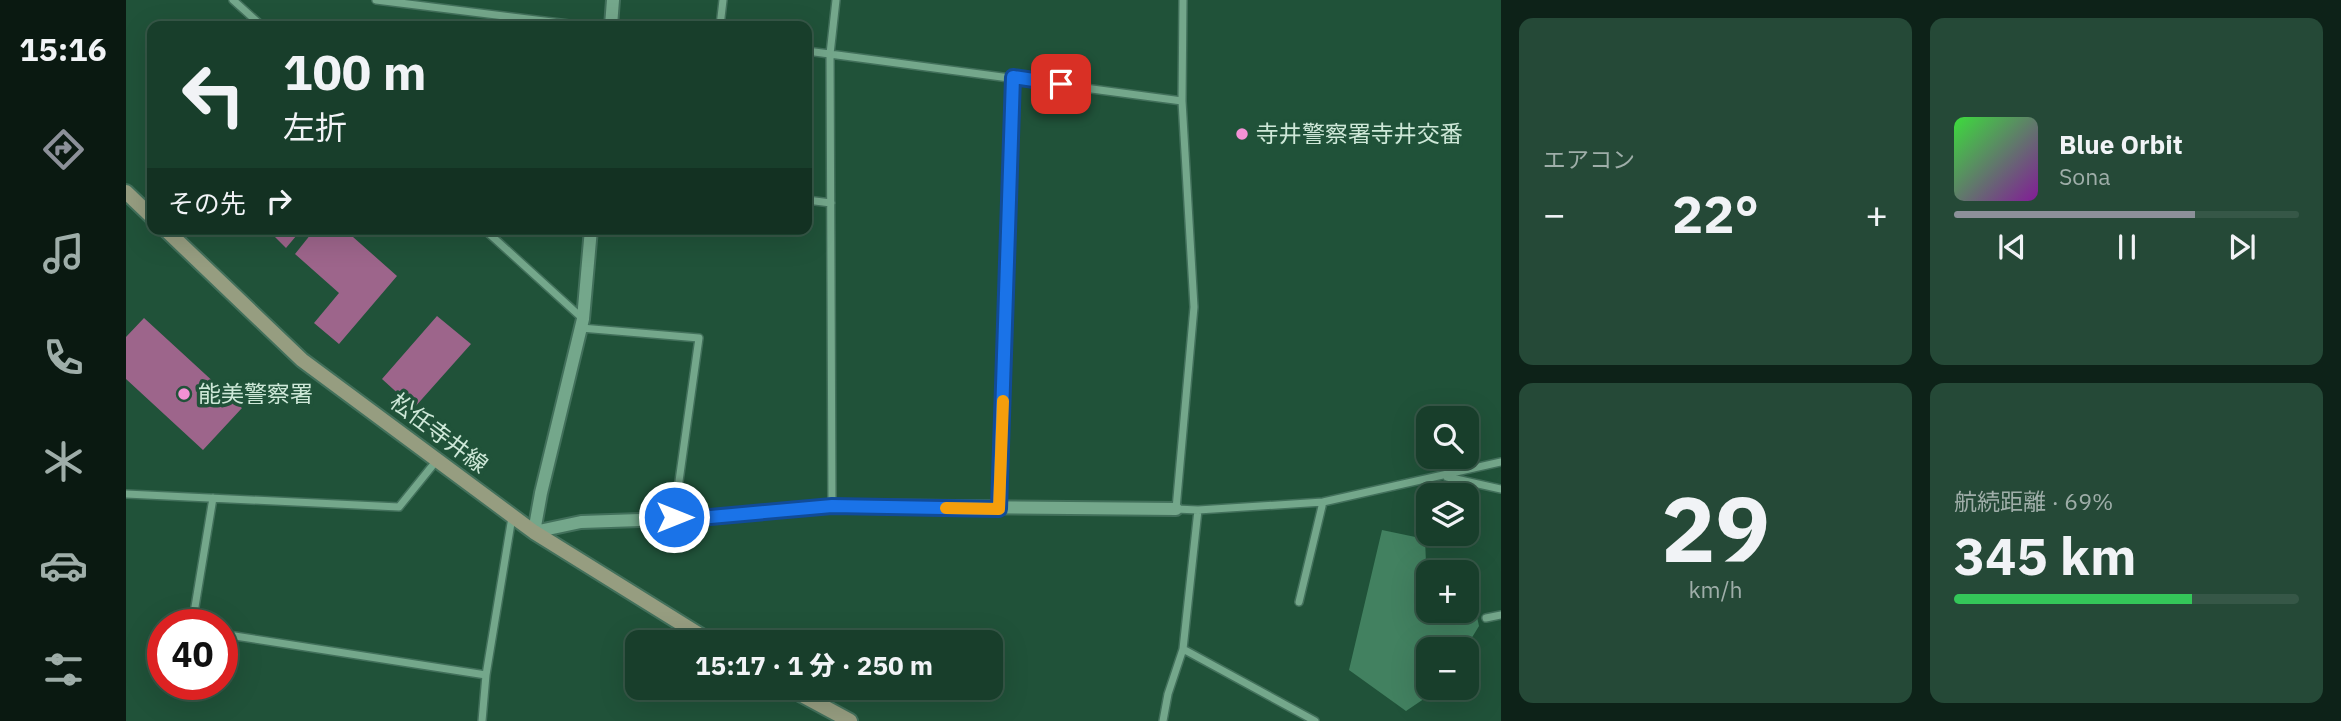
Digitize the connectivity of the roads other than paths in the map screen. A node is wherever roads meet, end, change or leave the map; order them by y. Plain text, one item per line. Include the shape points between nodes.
1 (233, 0) edge
2 (376, 0) edge
3 (614, 0) edge
4 (723, 0) edge
5 (836, 0) edge
6 (1182, 0) edge
7 (256, 21) edge
8 (545, 21) edge
9 (612, 21) edge
10 (721, 21) edge
11 (812, 52) edge
12 (830, 54) junction
13 (1013, 77) junction
14 (1182, 101) junction
15 (126, 192) edge
16 (812, 201) edge
17 (831, 203) junction
18 (147, 212) edge
19 (171, 235) edge
20 (490, 235) edge
21 (590, 235) edge
22 (582, 323) junction
23 (437, 460) junction
24 (1501, 463) edge
25 (1443, 476) junction
26 (1501, 489) edge
27 (126, 494) edge
28 (213, 498) junction
29 (1323, 502) junction
30 (832, 506) junction
31 (999, 509) junction
32 (1176, 509) junction
33 (1198, 510) junction
34 (513, 516) junction
35 (674, 517) junction
36 (534, 532) junction
37 (1299, 602) dead end
38 (195, 609) edge
39 (1501, 615) edge
40 (1486, 618) dead end
41 (692, 630) edge
42 (238, 636) edge
43 (1183, 649) junction
44 (486, 675) junction
45 (811, 700) edge
46 (482, 721) edge
47 (850, 721) edge
48 (1163, 721) edge
49 (1315, 721) edge

1 - 7 street
2 - 8 street
3 - 9 street
4 - 10 street
5 - 12 street
6 - 14 street
11 - 12 street
12 - 13 street
12 - 17 street
13 - 14 street
13 - 31 street
14 - 32 street via 1194,307
15 - 18 main road
16 - 17 street
17 - 30 street
19 - 23 main road, 松任寺井線 via 302,360
20 - 22 street
21 - 22 street
22 - 35 street via 699,338
22 - 36 street
23 - 28 street via 399,507
23 - 34 main road, 松任寺井線
24 - 25 street
25 - 26 street
25 - 29 street
27 - 28 street
28 - 38 street
29 - 33 street
29 - 37 street
30 - 31 street
30 - 35 street
31 - 32 street
32 - 33 street
33 - 43 street
34 - 36 main road, 松任寺井線
34 - 44 street
35 - 36 street via 581,522
36 - 41 main road, 松任寺井線
39 - 40 street
42 - 44 street
43 - 48 street
43 - 49 street
44 - 46 street
45 - 47 main road

